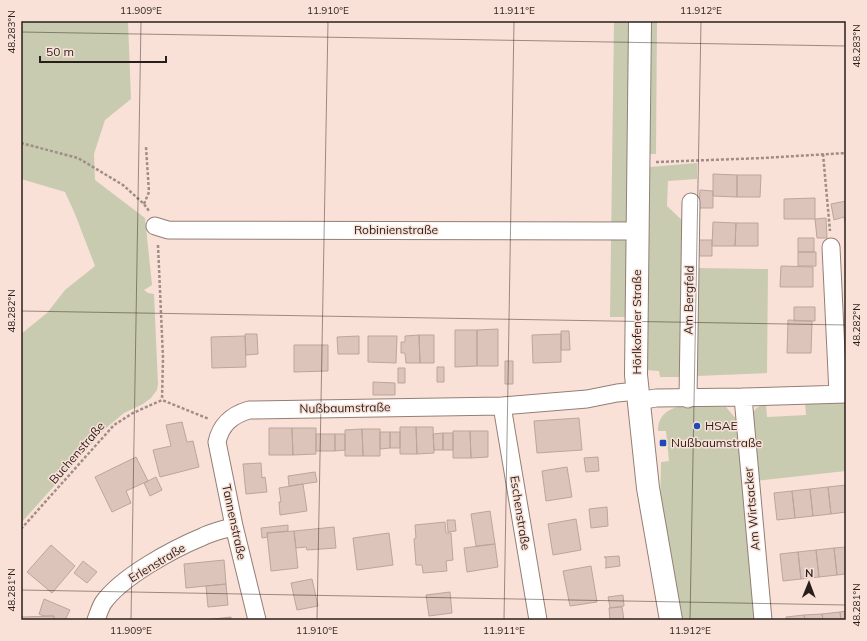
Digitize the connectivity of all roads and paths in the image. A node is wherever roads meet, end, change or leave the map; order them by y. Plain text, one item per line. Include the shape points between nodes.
1 (640, 21) edge
2 (21, 143) edge
3 (146, 147) dead end
4 (846, 153) edge
5 (823, 154) junction
6 (638, 163) junction
7 (691, 202) dead end
8 (144, 204) junction
9 (155, 226) junction
10 (637, 231) junction
11 (831, 247) joint
12 (842, 394) edge
13 (638, 396) junction
14 (743, 397) junction
15 (688, 399) junction
16 (162, 400) junction
17 (502, 406) junction
18 (224, 425) junction
19 (234, 526) junction
20 (21, 529) edge
21 (96, 620) edge
22 (257, 620) edge
23 (538, 620) edge
24 (671, 620) edge
25 (763, 620) edge

1 - 6 street, Hörlkofener Straße
2 - 8 path via 78,158 123,185
3 - 8 path via 149,192
4 - 5 path
5 - 6 path
5 - 11 path
6 - 10 street, Hörlkofener Straße
7 - 15 street, Am Bergfeld
8 - 9 path
9 - 10 street, Robinienstraße via 168,230
9 - 16 path via 159,253
10 - 13 street, Hörlkofener Straße
11 - 12 street
12 - 14 street
13 - 15 street
13 - 17 street, Nußbaumstraße via 617,393 587,399
13 - 24 street, Hörlkofener Straße via 648,488
14 - 15 street
14 - 25 street, Am Wirtsacker
16 - 18 path
16 - 20 path, Buchenstraße via 114,425
17 - 18 street, Nußbaumstraße via 250,410 235,416
17 - 23 street, Eschenstraße
18 - 19 street, Tannenstraße via 217,442
19 - 21 street, Erlenstraße via 202,537 134,574 103,603
19 - 22 street, Tannenstraße

